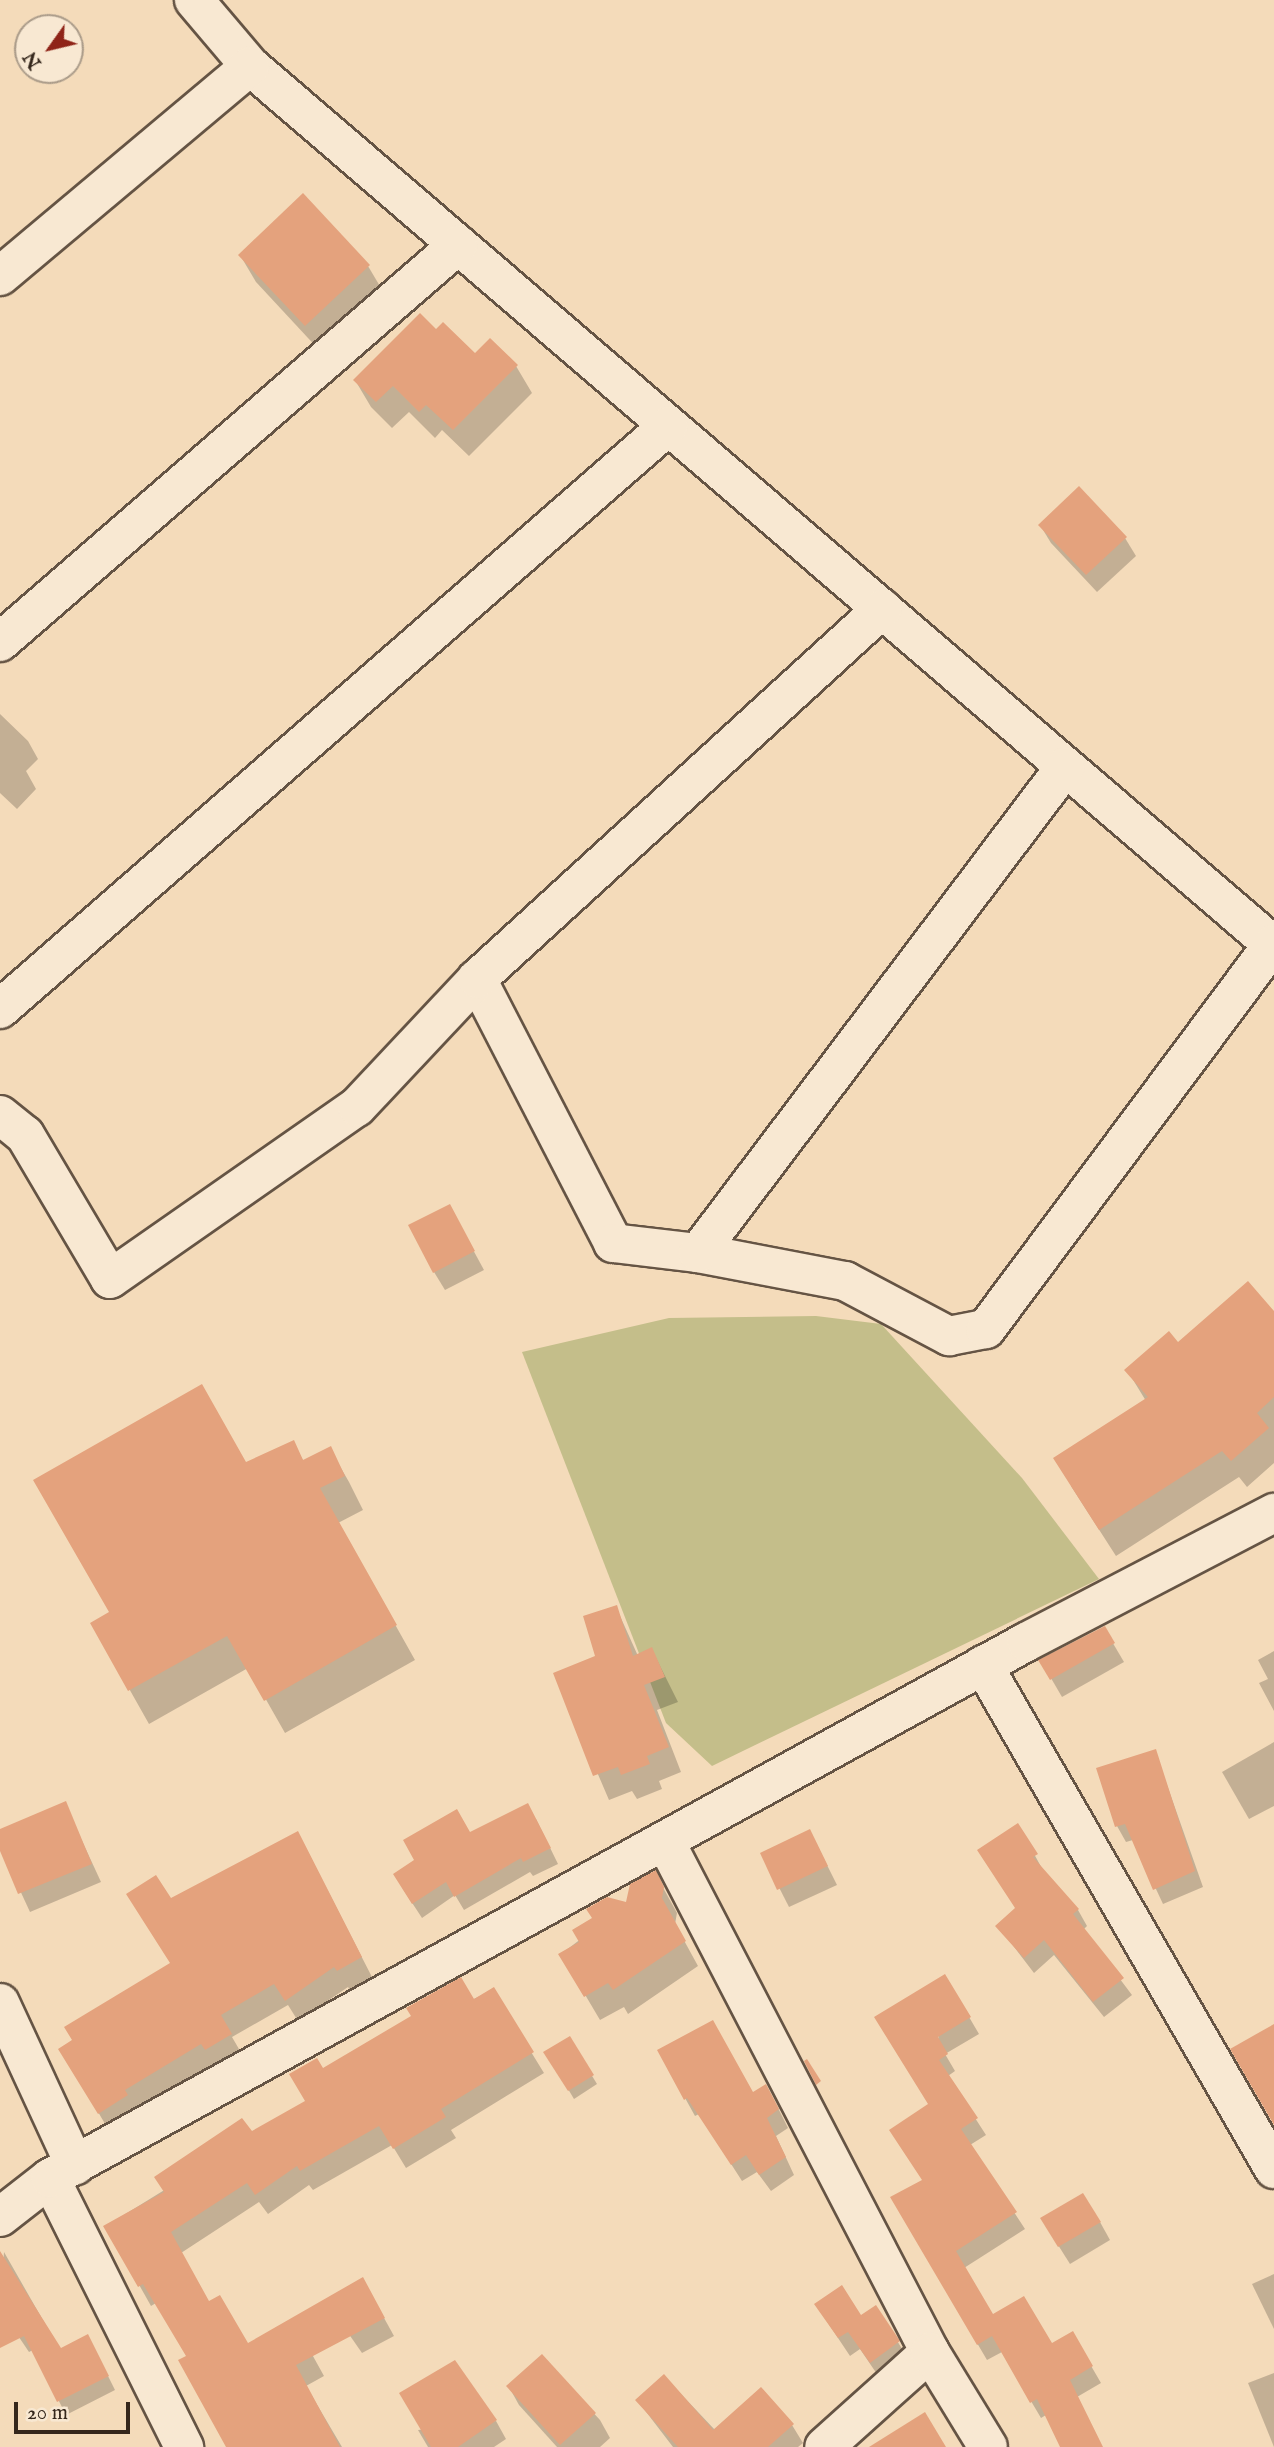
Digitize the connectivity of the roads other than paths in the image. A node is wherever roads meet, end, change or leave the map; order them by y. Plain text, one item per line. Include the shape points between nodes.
1 (194, 0) edge
2 (250, 66) junction
3 (458, 245) junction
4 (0, 276) edge
5 (668, 426) junction
6 (882, 609) junction
7 (0, 642) edge
8 (1065, 767) junction
9 (1273, 946) edge
10 (477, 979) junction
11 (0, 1009) edge
12 (0, 1115) edge
13 (698, 1253) junction
14 (1274, 1513) edge
15 (983, 1665) junction
16 (666, 1843) junction
17 (0, 2003) edge
18 (1274, 2169) edge
19 (63, 2171) junction
20 (0, 2217) edge
21 (930, 2352) junction
22 (184, 2447) edge
23 (824, 2447) edge
24 (988, 2447) edge

1 - 2 street
2 - 3 street
2 - 4 street
3 - 5 street
3 - 7 street
5 - 6 street
5 - 11 street
6 - 8 street
6 - 10 street
8 - 9 street
8 - 13 street
9 - 13 street via 986,1329 949,1336 845,1281
10 - 12 street via 357,1107 110,1279 25,1135
10 - 13 street via 613,1243
14 - 15 street
15 - 16 street
15 - 18 street
16 - 19 street
16 - 21 street
17 - 19 street
19 - 20 street
19 - 22 street
21 - 23 street
21 - 24 street

